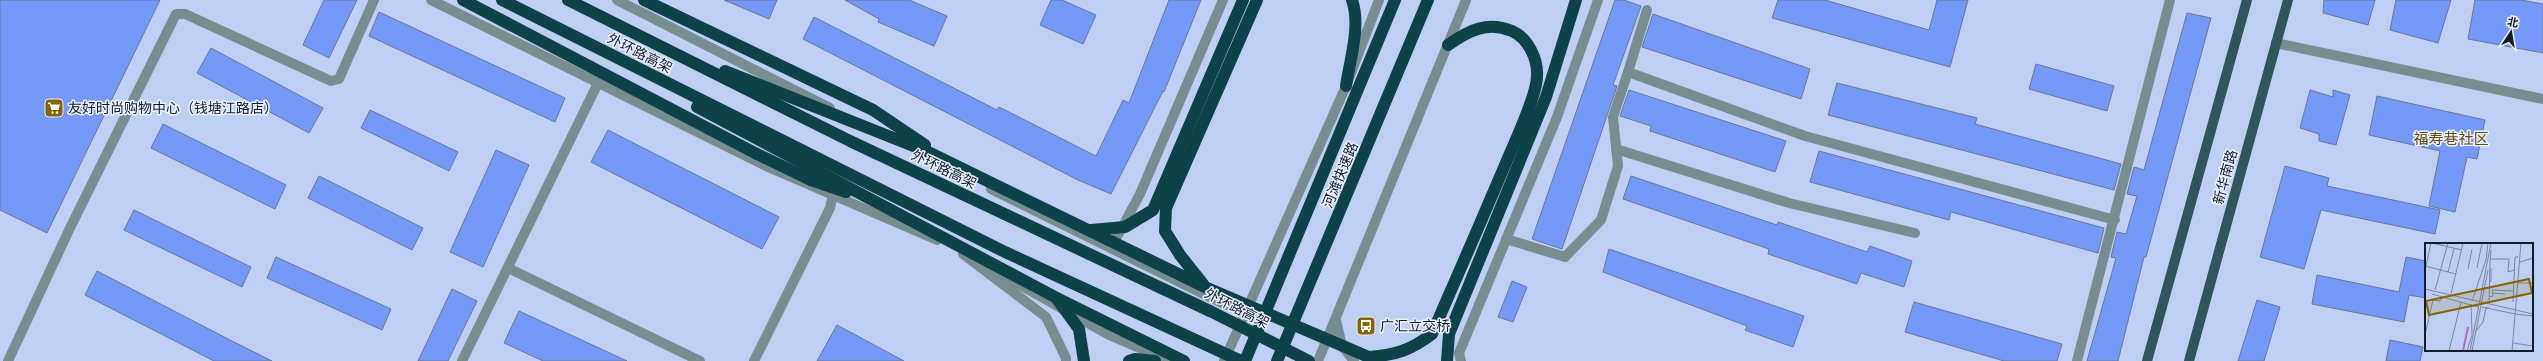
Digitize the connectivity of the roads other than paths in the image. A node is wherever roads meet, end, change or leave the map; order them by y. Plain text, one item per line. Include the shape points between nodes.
1 (374, 0) edge
2 (431, 0) edge
3 (463, 0) edge
4 (502, 0) edge
5 (568, 0) edge
6 (617, 0) edge
7 (644, 0) edge
8 (1222, 0) edge
9 (1243, 0) edge
10 (1257, 0) edge
11 (1352, 0) edge
12 (1379, 0) edge
13 (1395, 0) edge
14 (1428, 0) edge
15 (1466, 0) edge
16 (1576, 0) edge
17 (1598, 0) edge
18 (2170, 0) edge
19 (2247, 0) edge
20 (2288, 0) edge
21 (1647, 10) dead end
22 (548, 23) junction
23 (641, 37) junction
24 (2276, 43) junction
25 (1448, 45) junction
26 (1628, 72) junction
27 (598, 83) junction
28 (1346, 86) junction
29 (2543, 99) edge
30 (1616, 149) junction
31 (948, 162) junction
32 (833, 195) junction
33 (886, 205) junction
34 (2115, 220) junction
35 (1087, 230) junction
36 (1916, 234) dead end
37 (1506, 239) junction
38 (1110, 248) junction
39 (963, 254) junction
40 (508, 268) junction
41 (1205, 287) junction
42 (1055, 297) junction
43 (1250, 303) junction
44 (1336, 320) junction
45 (1373, 359) edge
46 (8, 361) edge
47 (462, 361) edge
48 (700, 361) edge
49 (754, 361) edge
50 (1066, 361) edge
51 (1084, 361) edge
52 (1129, 361) edge
53 (1155, 361) edge
54 (1170, 361) edge
55 (1184, 361) edge
56 (1224, 361) edge
57 (1240, 361) edge
58 (1245, 361) edge
59 (1277, 361) edge
60 (1309, 361) edge
61 (1318, 361) edge
62 (1354, 361) edge
63 (1447, 361) edge
64 (1461, 361) edge
65 (2077, 361) edge
66 (2147, 361) edge
67 (2189, 361) edge

1 - 46 street via 339,79 331,82 185,14 176,14 69,230
2 - 27 street
3 - 33 highway via 754,153 811,180
4 - 22 highway, 外环路高架
5 - 23 highway, 外环路高架
6 - 38 street
7 - 31 highway via 873,110
8 - 38 street via 1140,194
9 - 35 highway via 1153,210 1125,227
10 - 41 highway via 1166,208 1165,231
11 - 28 highway via 1355,9 1355,31
12 - 28 street
13 - 58 highway, 河滩快速路
14 - 59 highway, 河滩快速路
15 - 25 street
16 - 63 highway via 1546,97 1449,334
17 - 37 street via 1557,117
18 - 34 street
19 - 66 main road
20 - 24 main road, 新华南路
21 - 26 street
22 - 33 highway via 723,121
22 - 57 highway, 外环路高架 via 1005,252
23 - 31 highway
23 - 60 highway, 外环路高架
24 - 29 street
24 - 67 main road, 新华南路
25 - 44 street
25 - 45 highway via 1477,28 1500,26 1520,35 1536,59 1538,77 1524,120 1432,334 1415,347
26 - 30 street via 1613,117
26 - 34 street via 1805,136
27 - 32 street via 768,167
27 - 40 street
28 - 43 street
30 - 36 street via 1789,203
30 - 37 street via 1618,166 1600,220 1565,258
31 - 35 highway
32 - 39 street
32 - 49 street via 830,208
33 - 42 highway
34 - 65 street
35 - 41 highway
37 - 64 street via 1459,354
38 - 43 street via 1226,305
39 - 50 street via 1046,316
39 - 54 street via 1109,335
40 - 47 street
40 - 48 street
41 - 45 highway
42 - 51 highway via 1079,329
42 - 55 highway
43 - 56 street
44 - 61 street
44 - 62 street via 1342,346
52 - 53 highway

